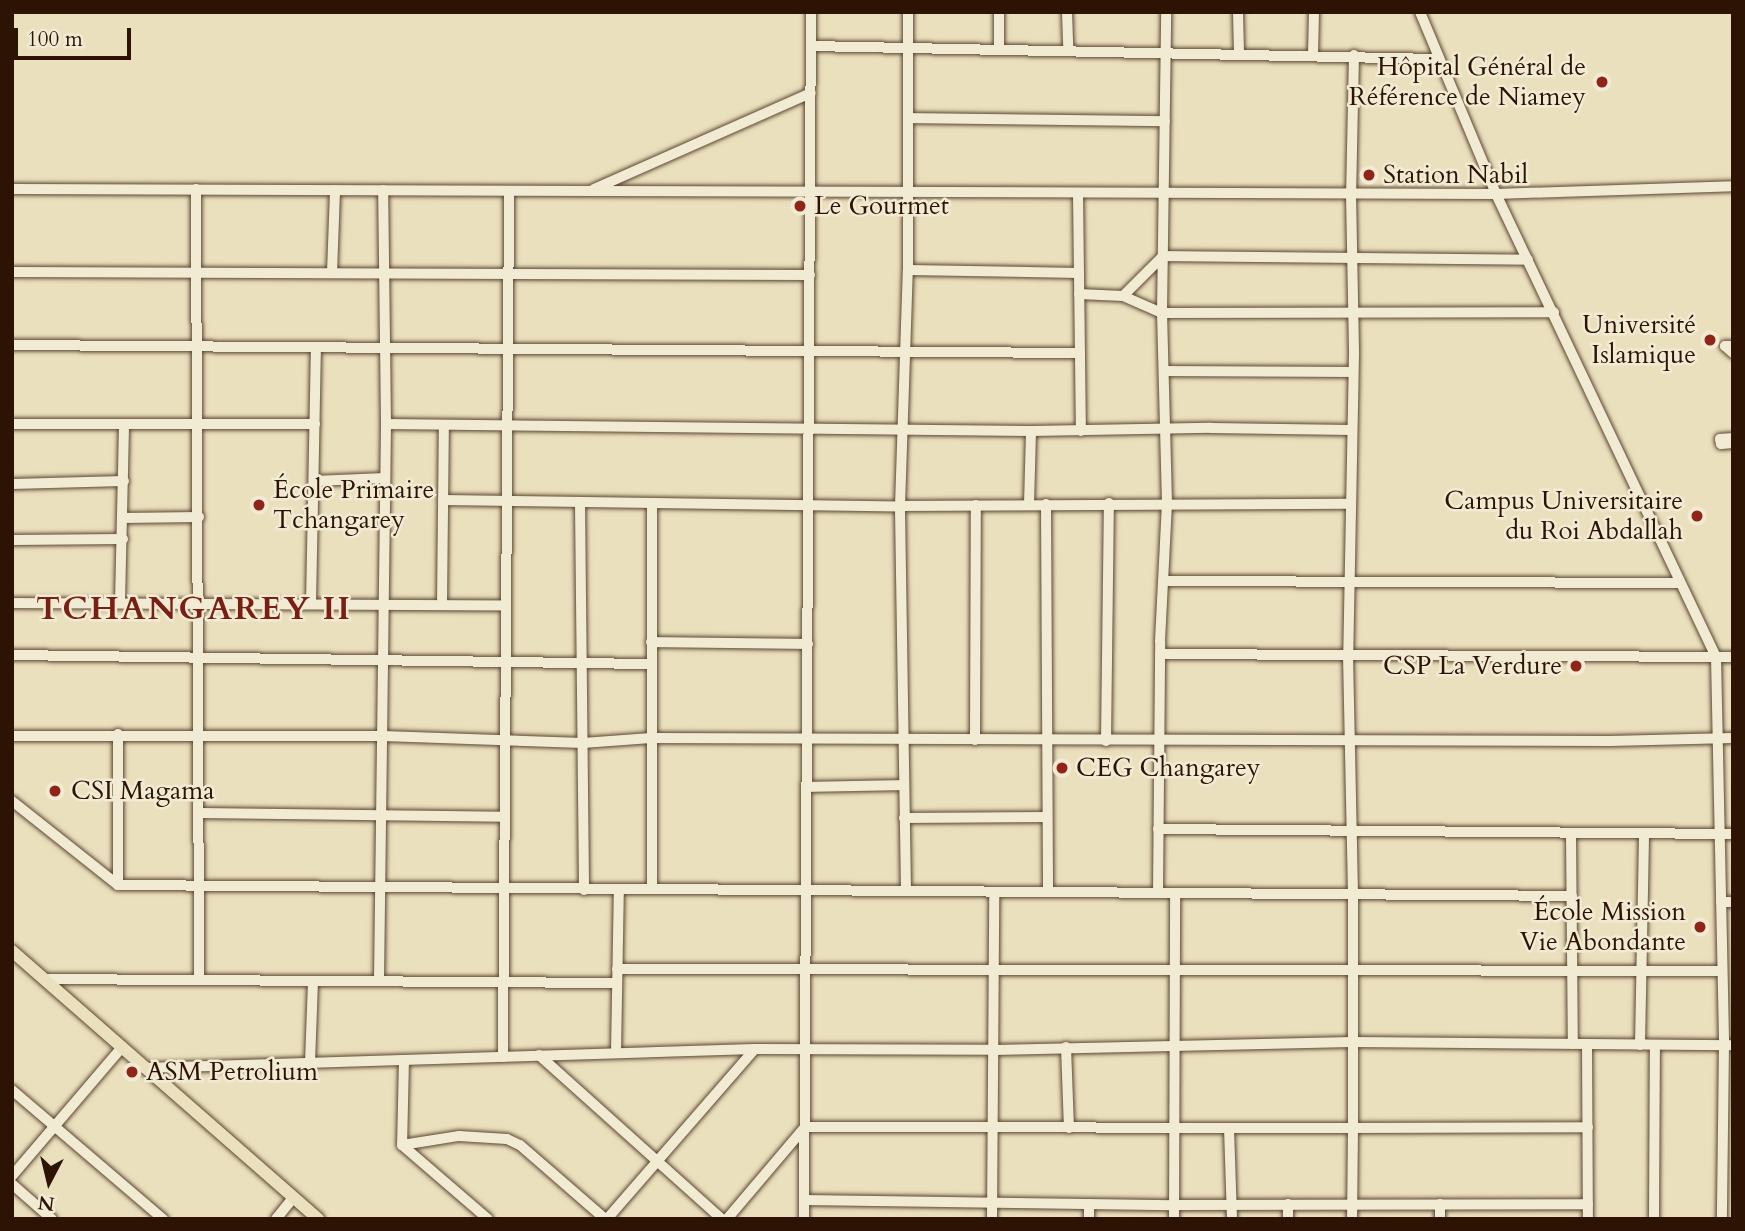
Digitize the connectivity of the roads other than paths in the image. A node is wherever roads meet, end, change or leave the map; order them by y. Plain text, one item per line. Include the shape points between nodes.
1 (811, 12) edge
2 (908, 12) edge
3 (999, 12) edge
4 (1068, 12) edge
5 (1166, 12) edge
6 (1238, 12) edge
7 (1314, 12) edge
8 (1420, 12) edge
9 (811, 47) junction
10 (908, 48) junction
11 (999, 49) junction
12 (1068, 50) junction
13 (1166, 52) junction
14 (1239, 53) junction
15 (1313, 54) junction
16 (1354, 55) junction
17 (1439, 59) junction
18 (811, 93) junction
19 (908, 118) junction
20 (1165, 121) junction
21 (1733, 186) edge
22 (12, 189) edge
23 (196, 190) junction
24 (335, 190) junction
25 (383, 190) junction
26 (509, 191) junction
27 (590, 191) junction
28 (811, 192) junction
29 (907, 192) junction
30 (1077, 193) junction
31 (1164, 193) junction
32 (1351, 194) junction
33 (1496, 194) junction
34 (1163, 256) junction
35 (1351, 258) junction
36 (1528, 260) junction
37 (908, 270) junction
38 (12, 272) edge
39 (198, 273) junction
40 (332, 273) junction
41 (1079, 273) junction
42 (383, 274) junction
43 (508, 274) junction
44 (810, 275) junction
45 (1079, 294) junction
46 (1123, 296) junction
47 (1162, 313) junction
48 (1554, 313) junction
49 (1351, 314) junction
50 (12, 345) edge
51 (1733, 346) edge
52 (198, 347) junction
53 (316, 348) junction
54 (383, 348) junction
55 (508, 350) junction
56 (810, 351) junction
57 (907, 353) junction
58 (1080, 353) junction
59 (1733, 354) edge
60 (1164, 371) junction
61 (1353, 372) junction
62 (12, 424) edge
63 (124, 424) junction
64 (199, 424) junction
65 (315, 424) junction
66 (386, 424) junction
67 (444, 426) junction
68 (507, 427) junction
69 (809, 428) junction
70 (903, 430) junction
71 (1351, 430) junction
72 (1031, 431) junction
73 (1081, 431) junction
74 (1166, 431) junction
75 (1733, 438) edge
76 (1733, 443) edge
77 (385, 478) junction
78 (124, 481) junction
79 (314, 481) junction
80 (12, 484) edge
81 (443, 500) junction
82 (507, 502) junction
83 (580, 502) junction
84 (652, 503) junction
85 (1109, 503) junction
86 (1167, 503) junction
87 (1030, 504) junction
88 (1046, 504) junction
89 (1348, 504) junction
90 (976, 505) junction
91 (809, 506) junction
92 (900, 506) junction
93 (199, 517) junction
94 (123, 518) junction
95 (123, 539) junction
96 (12, 540) edge
97 (1163, 581) junction
98 (1348, 581) junction
99 (1679, 583) junction
100 (12, 603) edge
101 (120, 603) junction
102 (199, 604) junction
103 (311, 604) junction
104 (384, 604) junction
105 (442, 605) junction
106 (506, 606) junction
107 (651, 642) junction
108 (808, 644) junction
109 (1160, 654) junction
110 (12, 655) edge
111 (1348, 655) junction
112 (1716, 657) junction
113 (1733, 657) edge
114 (199, 658) junction
115 (383, 660) junction
116 (506, 661) junction
117 (582, 663) junction
118 (651, 664) junction
119 (118, 734) junction
120 (199, 734) junction
121 (12, 736) edge
122 (383, 736) junction
123 (1718, 737) junction
124 (651, 738) junction
125 (807, 738) junction
126 (1733, 738) edge
127 (505, 739) junction
128 (1348, 739) junction
129 (902, 740) junction
130 (975, 740) junction
131 (1046, 740) junction
132 (1106, 741) junction
133 (1159, 741) junction
134 (583, 743) junction
135 (903, 785) junction
136 (807, 787) junction
137 (12, 802) edge
138 (199, 813) junction
139 (383, 816) junction
140 (505, 817) junction
141 (1046, 817) junction
142 (904, 818) junction
143 (1158, 829) junction
144 (1350, 831) junction
145 (1570, 833) junction
146 (1644, 834) junction
147 (1733, 834) edge
148 (1720, 835) junction
149 (118, 886) junction
150 (199, 886) junction
151 (381, 887) junction
152 (504, 888) junction
153 (619, 889) junction
154 (584, 890) junction
155 (652, 890) junction
156 (806, 891) junction
157 (906, 891) junction
158 (994, 892) junction
159 (1048, 892) junction
160 (1158, 893) junction
161 (1175, 893) junction
162 (1353, 895) junction
163 (1572, 897) junction
164 (1721, 902) junction
165 (1733, 902) edge
166 (12, 951) edge
167 (617, 969) junction
168 (806, 969) junction
169 (1175, 969) junction
170 (994, 970) junction
171 (1352, 971) junction
172 (1573, 971) junction
173 (1642, 971) junction
174 (1721, 971) junction
175 (44, 979) junction
176 (200, 980) junction
177 (313, 981) junction
178 (379, 981) junction
179 (504, 982) junction
180 (617, 983) junction
181 (1352, 1042) junction
182 (1573, 1044) junction
183 (1587, 1044) junction
184 (1640, 1045) junction
185 (1655, 1045) junction
186 (1728, 1045) edge
187 (1174, 1046) junction
188 (122, 1047) junction
189 (1066, 1047) junction
190 (755, 1049) junction
191 (805, 1049) junction
192 (994, 1050) junction
193 (616, 1053) junction
194 (539, 1055) junction
195 (503, 1056) junction
196 (404, 1060) junction
197 (310, 1063) junction
198 (145, 1068) junction
199 (12, 1090) edge
200 (55, 1126) junction
201 (805, 1127) junction
202 (1588, 1127) junction
203 (995, 1128) junction
204 (1069, 1128) junction
205 (1174, 1128) junction
206 (1229, 1128) junction
207 (1353, 1128) junction
208 (402, 1144) junction
209 (1728, 1150) edge
210 (656, 1163) junction
211 (12, 1176) edge
212 (12, 1184) edge
213 (293, 1198) junction
214 (804, 1200) junction
215 (992, 1202) junction
216 (1089, 1204) junction
217 (1288, 1204) junction
218 (1352, 1204) junction
219 (1440, 1204) junction
220 (1588, 1204) junction
221 (1174, 1205) junction
222 (1232, 1205) junction
223 (52, 1219) edge
224 (163, 1219) edge
225 (276, 1219) edge
226 (318, 1219) edge
227 (488, 1219) edge
228 (606, 1219) edge
229 (722, 1219) edge
230 (727, 1219) edge
231 (804, 1219) edge
232 (992, 1219) edge
233 (1089, 1219) edge
234 (1174, 1219) edge
235 (1232, 1219) edge
236 (1288, 1219) edge
237 (1352, 1219) edge
238 (1440, 1219) edge
239 (1588, 1219) edge
240 (1654, 1219) edge
241 (1722, 1219) edge

1 - 9 street
2 - 10 street
3 - 11 street
4 - 12 street
5 - 13 street
6 - 14 street
7 - 15 street
8 - 17 street
9 - 10 street
9 - 18 street
10 - 11 street
10 - 19 street
11 - 12 street
12 - 13 street
13 - 14 street
13 - 20 street
14 - 15 street
15 - 16 street
16 - 17 street
16 - 32 street
17 - 33 street
18 - 27 street
18 - 28 street
19 - 20 street
19 - 29 street
20 - 31 street
21 - 33 street
22 - 23 street
23 - 24 street
23 - 39 street
24 - 25 street
24 - 40 street
25 - 26 street
25 - 42 street
26 - 27 street
26 - 43 street
27 - 28 street
28 - 29 street
28 - 44 street
29 - 30 street
29 - 37 street
30 - 31 street
30 - 41 street
31 - 32 street
31 - 34 street
32 - 33 street
32 - 35 street
33 - 36 street
34 - 35 street
34 - 46 street
34 - 47 street
35 - 36 street
35 - 49 street
36 - 48 street
37 - 41 street
37 - 57 street
38 - 39 street
39 - 40 street
39 - 52 street
40 - 42 street
41 - 45 street
42 - 43 street
42 - 54 street
43 - 44 street
43 - 55 street
44 - 56 street
45 - 46 street
45 - 58 street
46 - 47 street
47 - 49 street
47 - 60 street
48 - 49 street
48 - 99 street
49 - 61 street
50 - 52 street
51 - 59 street via 1725,346
52 - 53 street
52 - 64 street
53 - 54 street
53 - 65 street
54 - 55 street
54 - 66 street
55 - 56 street
55 - 68 street
56 - 57 street
56 - 69 street
57 - 58 street
57 - 70 street
58 - 73 street
60 - 61 street
60 - 74 street
61 - 71 street
62 - 63 street
63 - 64 street
63 - 78 street
64 - 65 street
64 - 93 street
65 - 79 street
66 - 67 street
66 - 77 street
67 - 68 street
67 - 81 street
68 - 69 street
68 - 82 street
69 - 70 street
69 - 91 street
70 - 72 street
70 - 92 street
71 - 74 street
71 - 89 street
72 - 73 street
72 - 87 street
73 - 74 street
74 - 86 street
75 - 76 street via 1720,439 1721,444
77 - 79 street
77 - 104 street
78 - 80 street
78 - 94 street
79 - 103 street
81 - 82 street
81 - 105 street
82 - 83 street
82 - 106 street
83 - 84 street
83 - 117 street
84 - 91 street
84 - 107 street
85 - 86 street
85 - 88 street
85 - 132 street
86 - 89 street
86 - 97 street
87 - 88 street
87 - 90 street
88 - 131 street
89 - 98 street
90 - 92 street
90 - 130 street
91 - 92 street
91 - 108 street
92 - 129 street
93 - 94 street
93 - 102 street
94 - 95 street
95 - 96 street
95 - 101 street
97 - 98 street
97 - 109 street
98 - 99 street
98 - 111 street
99 - 112 street
100 - 101 street
101 - 102 street
102 - 103 street
102 - 114 street
103 - 104 street
104 - 105 street
104 - 115 street
105 - 106 street
106 - 116 street
107 - 108 street
107 - 118 street
108 - 125 street
109 - 111 street
109 - 133 street
110 - 114 street
111 - 112 street
111 - 128 street
112 - 113 street
112 - 123 street
114 - 115 street
114 - 120 street
115 - 116 street
115 - 122 street
116 - 117 street
116 - 127 street
117 - 118 street
117 - 134 street
118 - 124 street
119 - 120 street
119 - 121 street
119 - 149 street
120 - 122 street
120 - 138 street
122 - 127 street
122 - 139 street
123 - 126 street
123 - 128 street
123 - 148 street
124 - 125 street
124 - 134 street
124 - 155 street
125 - 129 street
125 - 136 street
127 - 134 street
127 - 140 street
128 - 133 street
128 - 144 street
129 - 130 street
129 - 135 street
130 - 131 street
131 - 132 street
131 - 141 street
132 - 133 street
133 - 143 street
134 - 154 street
135 - 136 street
135 - 142 street
136 - 156 street
137 - 149 street
138 - 139 street
138 - 150 street
139 - 140 street
139 - 151 street
140 - 152 street
141 - 142 street
141 - 159 street
142 - 157 street
143 - 144 street
143 - 160 street
144 - 145 street
144 - 162 street
145 - 146 street
145 - 163 street
146 - 148 street
146 - 173 street
147 - 148 street
148 - 164 street
149 - 150 street
150 - 151 street
150 - 176 street
151 - 152 street
151 - 178 street
152 - 154 street
152 - 179 street
153 - 154 street
153 - 155 street
153 - 167 street
155 - 156 street
156 - 157 street
156 - 168 street
157 - 158 street
158 - 159 street
158 - 170 street
159 - 160 street
160 - 161 street
161 - 162 street
161 - 169 street
162 - 163 street
162 - 171 street
163 - 172 street
164 - 165 street
164 - 174 street
166 - 175 main road
167 - 168 street
167 - 180 street
168 - 170 street
168 - 191 street
169 - 170 street
169 - 171 street
169 - 187 street
170 - 192 street
171 - 172 street
171 - 181 street
172 - 173 street
172 - 182 street
173 - 174 street
173 - 184 street
174 - 186 street
175 - 176 street
175 - 188 main road
176 - 177 street
177 - 178 street
177 - 197 street
178 - 179 street
179 - 180 street
179 - 195 street
180 - 193 street
181 - 182 street
181 - 187 street
181 - 207 street
182 - 183 street
183 - 184 street
183 - 202 street
184 - 185 street
185 - 186 street
185 - 240 street
186 - 209 street
187 - 189 street
187 - 205 street
188 - 198 main road
188 - 200 street
189 - 192 street
189 - 204 street
190 - 191 street
190 - 193 street
190 - 210 street
191 - 192 street
191 - 201 street
192 - 203 street
193 - 194 street
194 - 195 street
194 - 210 street
195 - 196 street
196 - 197 street
196 - 208 street
197 - 198 street
198 - 213 main road
199 - 200 street
200 - 211 street
200 - 224 street
201 - 203 street
201 - 214 street
201 - 230 street
202 - 207 street
202 - 220 street
203 - 204 street
203 - 215 street
204 - 205 street
205 - 206 street
205 - 221 street
206 - 207 street
206 - 222 street
207 - 218 street
208 - 227 street
208 - 228 street via 459,1136 507,1139 520,1145
209 - 241 street
210 - 228 street
210 - 229 street
212 - 223 street
213 - 225 street
213 - 226 main road
214 - 215 street
214 - 231 street
215 - 216 street
215 - 232 street
216 - 221 street
216 - 233 street
217 - 218 street
217 - 222 street
217 - 236 street
218 - 219 street
218 - 237 street
219 - 220 street
219 - 238 street
220 - 239 street
221 - 222 street
221 - 234 street
222 - 235 street

